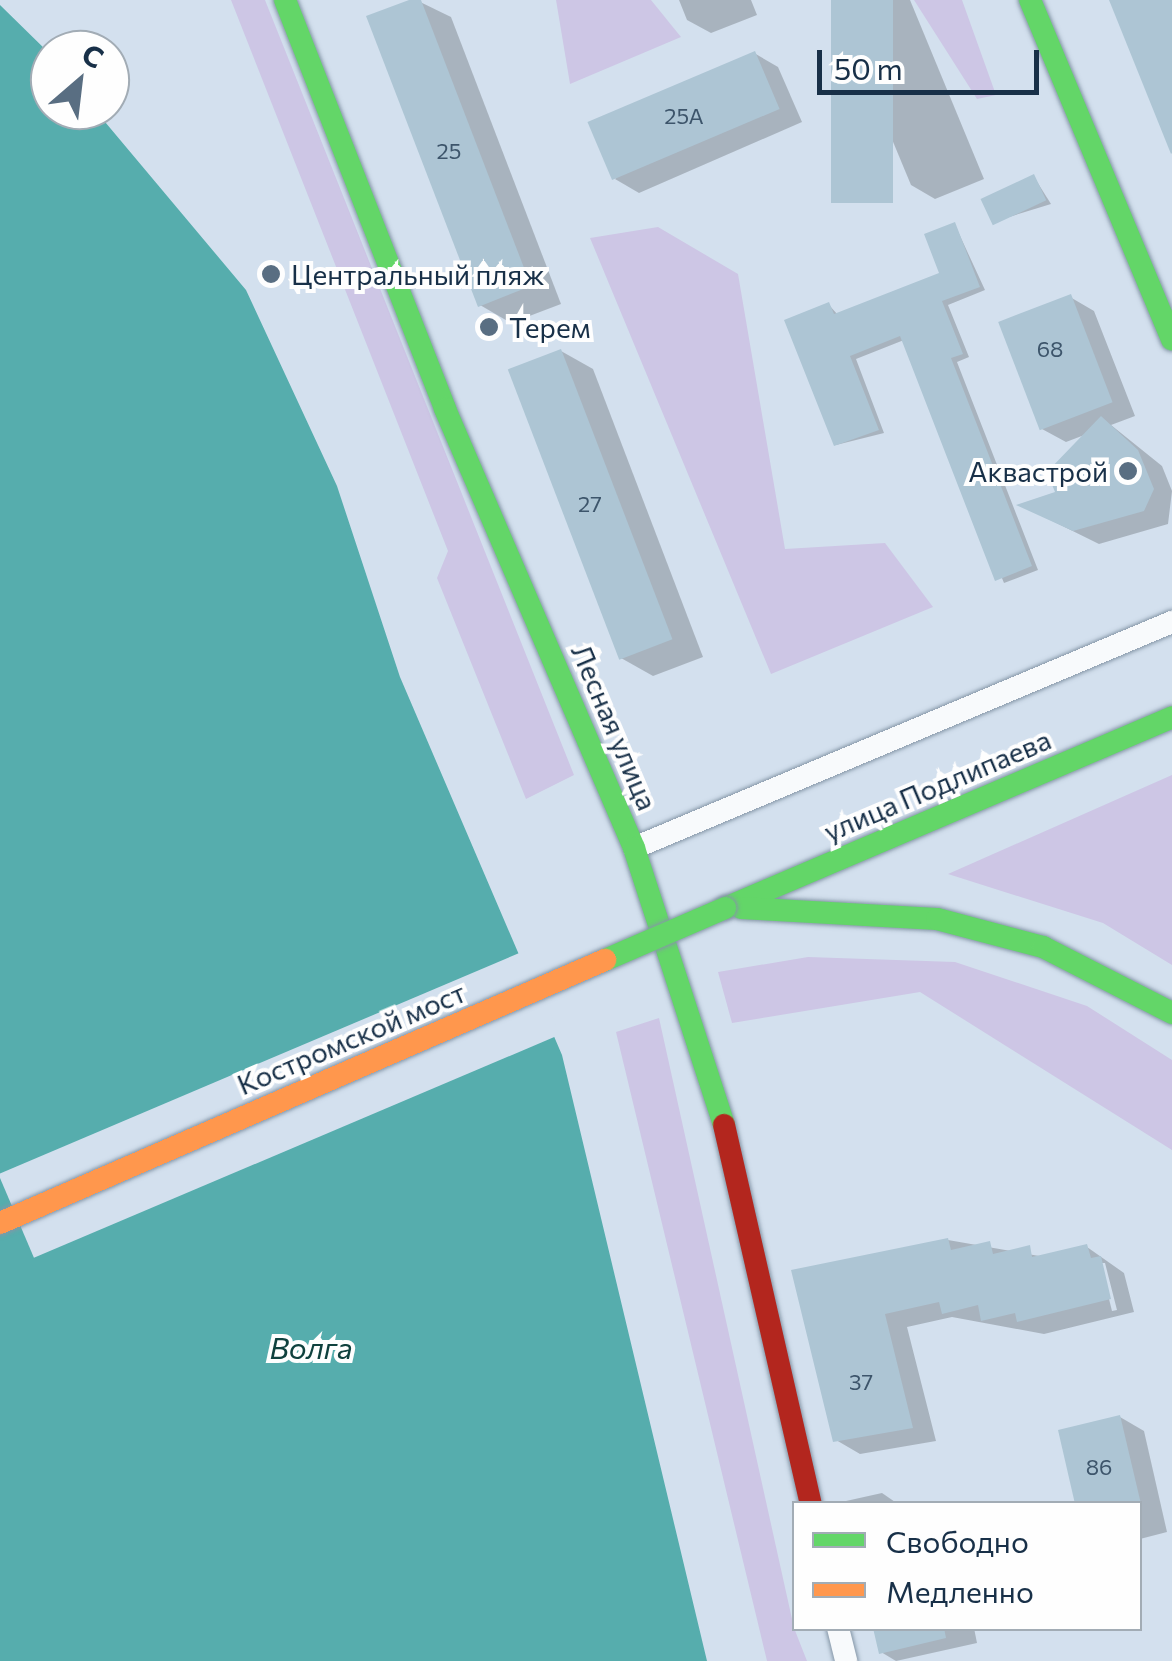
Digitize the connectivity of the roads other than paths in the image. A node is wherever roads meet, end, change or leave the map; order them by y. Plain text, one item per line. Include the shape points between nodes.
1 (285, 0) edge
2 (1030, 0) edge
3 (1172, 340) edge
4 (1172, 622) edge
5 (1172, 717) edge
6 (634, 848) junction
7 (725, 908) junction
8 (1172, 1013) edge
9 (0, 1223) edge
10 (810, 1501) edge
11 (839, 1631) edge
12 (846, 1661) edge

1 - 6 main road, Лесная улица via 446,409
2 - 3 main road
4 - 6 street
5 - 7 main road, улица Подлипаева
6 - 10 main road, Лесная улица via 731,1148
7 - 8 main road via 937,919 1044,947
7 - 9 main road, Костромской мост, bridge
11 - 12 street

